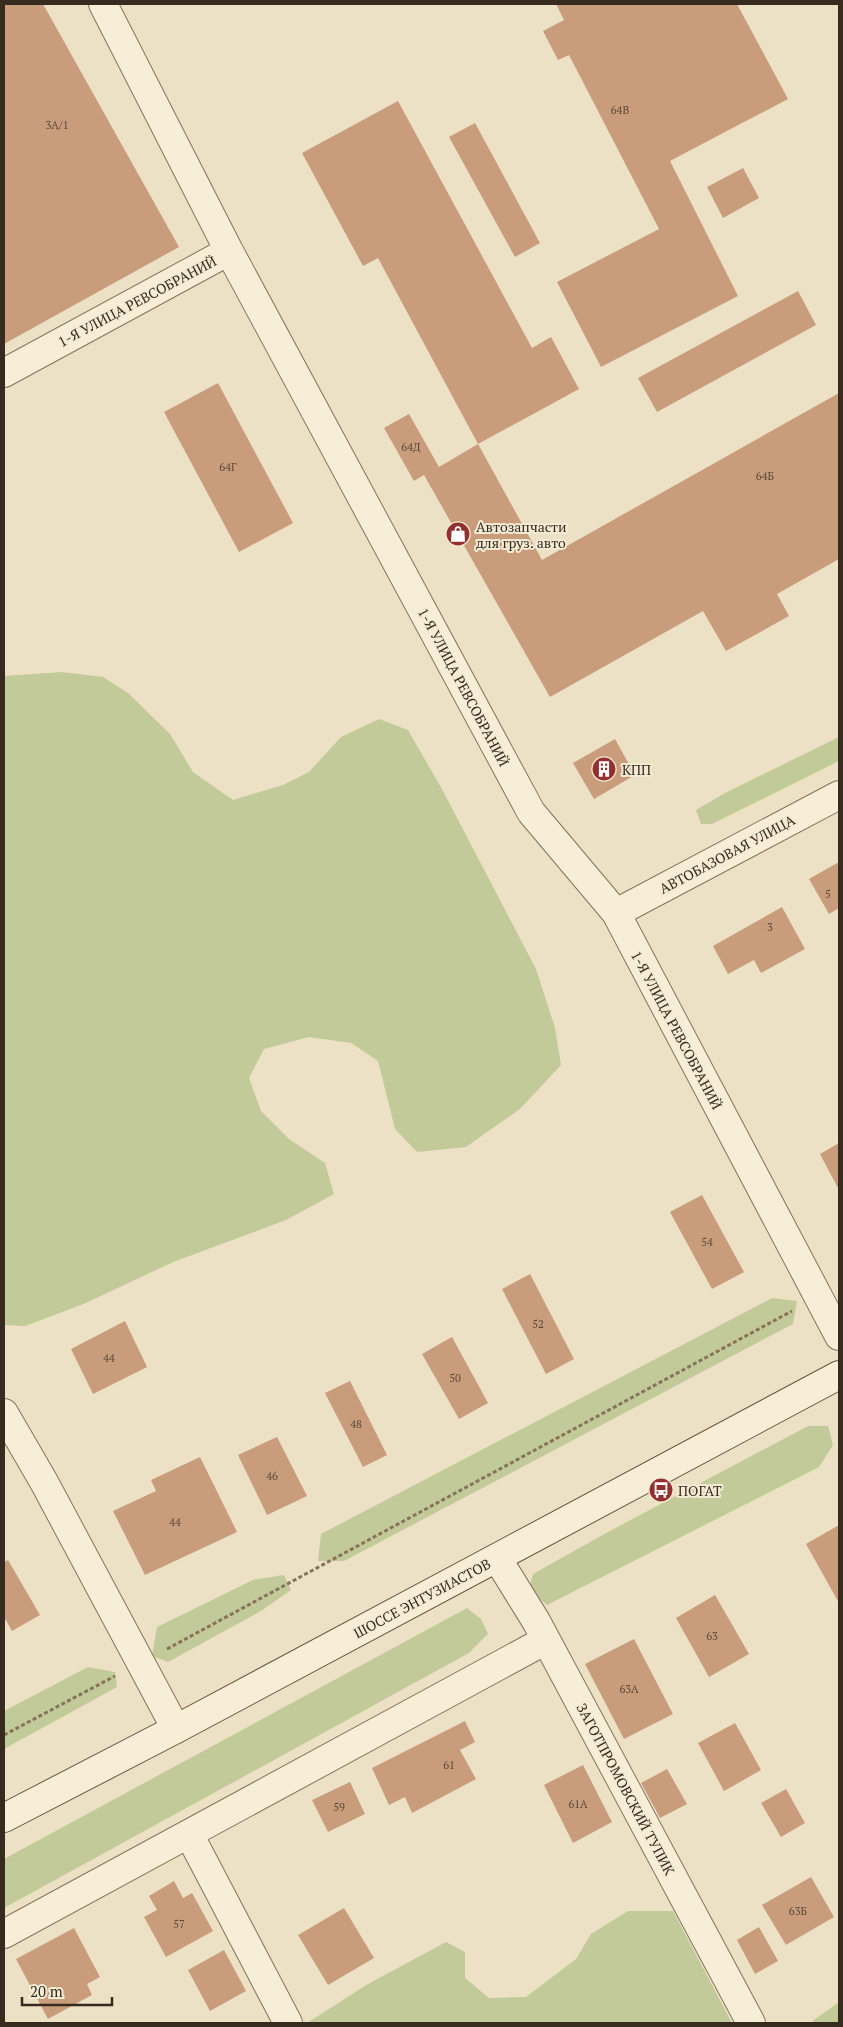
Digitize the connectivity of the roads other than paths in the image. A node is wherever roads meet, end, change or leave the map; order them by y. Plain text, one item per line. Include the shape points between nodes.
1 (103, 4) edge
2 (229, 251) junction
3 (4, 373) edge
4 (839, 795) edge
5 (616, 913) junction
6 (839, 1336) edge
7 (839, 1375) edge
8 (4, 1413) edge
9 (497, 1558) junction
10 (546, 1640) junction
11 (176, 1729) junction
12 (4, 1818) edge
13 (189, 1834) junction
14 (4, 1934) edge
15 (288, 2023) edge
16 (750, 2023) edge

1 - 2 street
2 - 3 street, 1-Я УЛИЦА РЕВСОБРАНИЙ
2 - 5 street, 1-Я УЛИЦА РЕВСОБРАНИЙ via 532,812
4 - 5 street, АВТОБАЗОВАЯ УЛИЦА
5 - 6 street, 1-Я УЛИЦА РЕВСОБРАНИЙ
7 - 9 street, ШОССЕ ЭНТУЗИАСТОВ
8 - 11 street
9 - 10 street, ЗАГОТПРОМОВСКИЙ ТУПИК
9 - 11 street, ШОССЕ ЭНТУЗИАСТОВ
10 - 13 street
10 - 16 street, ЗАГОТПРОМОВСКИЙ ТУПИК
11 - 12 street, ШОССЕ ЭНТУЗИАСТОВ
13 - 14 street
13 - 15 street

